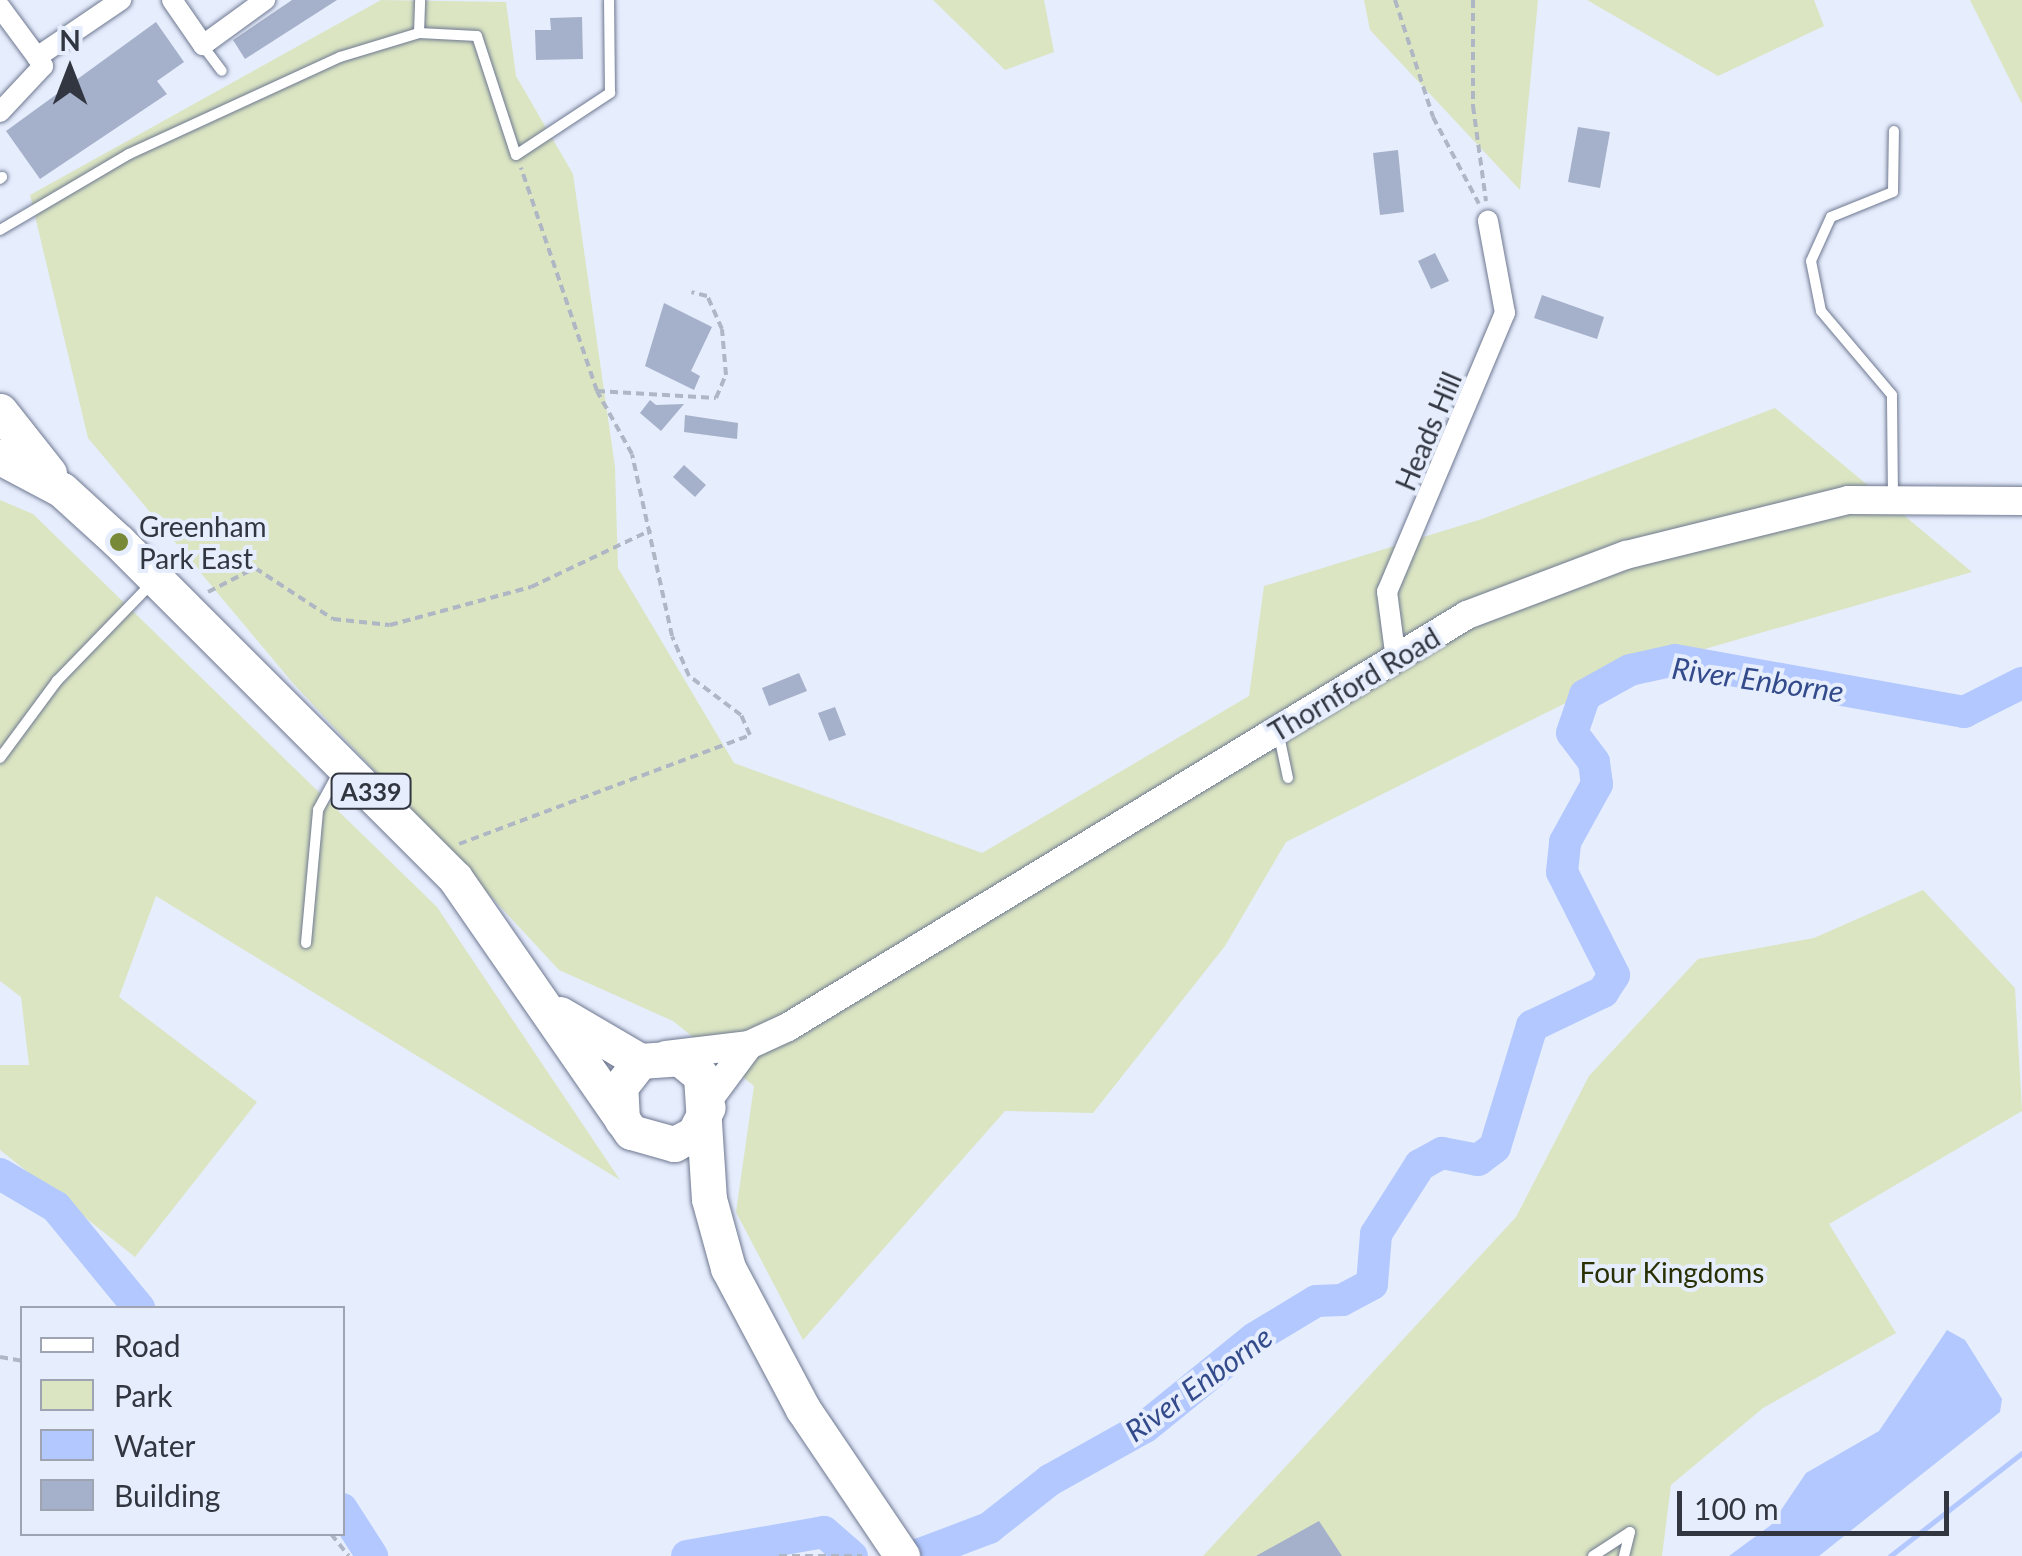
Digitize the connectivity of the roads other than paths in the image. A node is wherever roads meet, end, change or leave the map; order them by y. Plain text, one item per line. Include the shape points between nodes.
1 (121, 0) edge
2 (172, 0) edge
3 (264, 0) edge
4 (420, 0) edge
5 (609, 0) edge
6 (0, 7) edge
7 (419, 34) junction
8 (203, 45) junction
9 (36, 57) junction
10 (222, 71) dead end
11 (0, 112) edge
12 (1894, 131) dead end
13 (1488, 221) road end
14 (0, 230) edge
15 (0, 411) edge
16 (0, 457) edge
17 (62, 490) junction
18 (1893, 500) junction
19 (2022, 501) edge
20 (157, 578) junction
21 (1396, 660) junction
22 (1278, 730) junction
23 (0, 758) edge
24 (343, 763) junction
25 (1288, 778) dead end
26 (306, 944) dead end
27 (535, 992) junction
28 (749, 1045) junction
29 (652, 1058) junction
30 (708, 1103) junction
31 (622, 1120) junction
32 (658, 1146) junction
33 (709, 1199) junction
34 (902, 1556) edge
35 (1593, 1556) edge
36 (1624, 1556) edge

1 - 9 street
2 - 8 street
3 - 8 street
4 - 7 lane
5 - 7 lane via 610,93 516,155 477,36
6 - 9 street
7 - 14 lane via 340,57 146,146
8 - 10 lane
9 - 11 street via 43,66
12 - 18 lane via 1893,192 1831,217 1812,261 1821,311 1892,395
13 - 21 street, Heads Hill via 1505,313 1388,592
15 - 17 highway, A339
16 - 17 highway, A339
17 - 20 highway, A339
18 - 19 street, Thornford Road
18 - 21 street, Thornford Road via 1848,500 1626,555 1466,616
20 - 23 lane via 57,681
20 - 24 highway, A339
21 - 22 street, Thornford Road
22 - 25 lane
22 - 28 street, Thornford Road
24 - 26 lane via 318,810
24 - 27 highway, A339 via 431,854
27 - 29 highway, A339
27 - 31 highway, A339
28 - 29 street, Thornford Road
28 - 30 street, Thornford Road
29 - 30 highway via 690,1064
29 - 31 highway via 620,1086
30 - 32 highway via 694,1134
30 - 33 highway
31 - 32 highway
32 - 33 highway
33 - 34 highway via 756,1331
35 - 36 lane via 1630,1532

